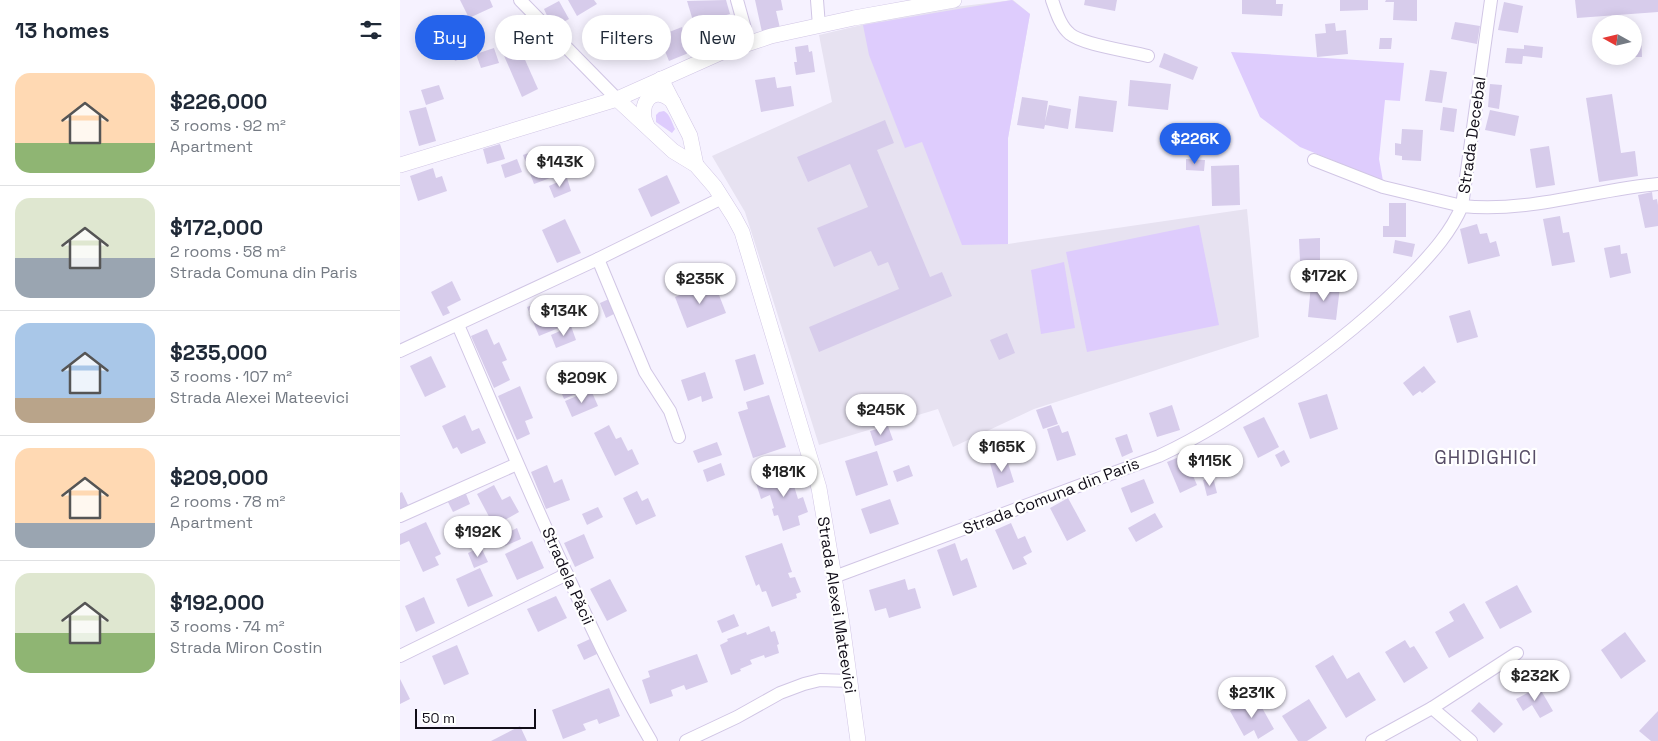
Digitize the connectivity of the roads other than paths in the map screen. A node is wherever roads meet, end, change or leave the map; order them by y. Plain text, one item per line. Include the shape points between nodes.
1 (520, 0) edge
2 (737, 0) edge
3 (817, 0) edge
4 (954, 0) edge
5 (1052, 0) edge
6 (1491, 0) edge
7 (741, 15) edge
8 (819, 26) junction
9 (754, 41) edge
10 (1148, 56) dead end
11 (704, 60) edge
12 (661, 79) junction
13 (617, 99) junction
14 (673, 102) junction
15 (646, 126) junction
16 (1314, 160) dead end
17 (400, 165) edge
18 (696, 165) junction
19 (1658, 184) edge
20 (722, 198) junction
21 (1462, 206) junction
22 (598, 259) junction
23 (458, 325) junction
24 (400, 351) edge
25 (679, 436) dead end
26 (517, 464) junction
27 (400, 516) edge
28 (567, 574) junction
29 (834, 577) junction
30 (1517, 653) dead end
31 (400, 656) edge
32 (849, 681) junction
33 (1432, 708) junction
34 (651, 741) edge
35 (686, 741) edge
36 (858, 741) edge
37 (1372, 741) edge
38 (1471, 741) edge

1 - 13 street
2 - 7 street
3 - 8 street
4 - 8 street
5 - 10 street via 1070,34 1084,41
6 - 21 street, Strada Decebal
8 - 9 street
11 - 12 street
12 - 13 street
12 - 14 street
13 - 15 street
13 - 17 street
14 - 15 street via 656,94 647,99 643,114
14 - 18 street via 690,136
15 - 18 street via 673,151
16 - 21 street, Strada Decebal via 1383,187
18 - 20 street, Strada Alexei Mateevici
19 - 21 street via 1529,205
20 - 22 street
20 - 29 street, Strada Alexei Mateevici via 742,232 819,488
21 - 29 street, Strada Comuna din Paris via 1456,220 1427,259 1370,315 1314,360 1225,420 1159,456
22 - 23 street
22 - 25 street via 645,372 670,411
23 - 24 street
23 - 26 street, Stradela Păcii
26 - 27 street
26 - 28 street, Stradela Păcii
28 - 31 street
28 - 34 street, Stradela Păcii via 620,686
29 - 32 street, Strada Alexei Mateevici
30 - 33 street
32 - 35 street via 820,680 804,684
32 - 36 street, Strada Alexei Mateevici
33 - 37 street
33 - 38 street

